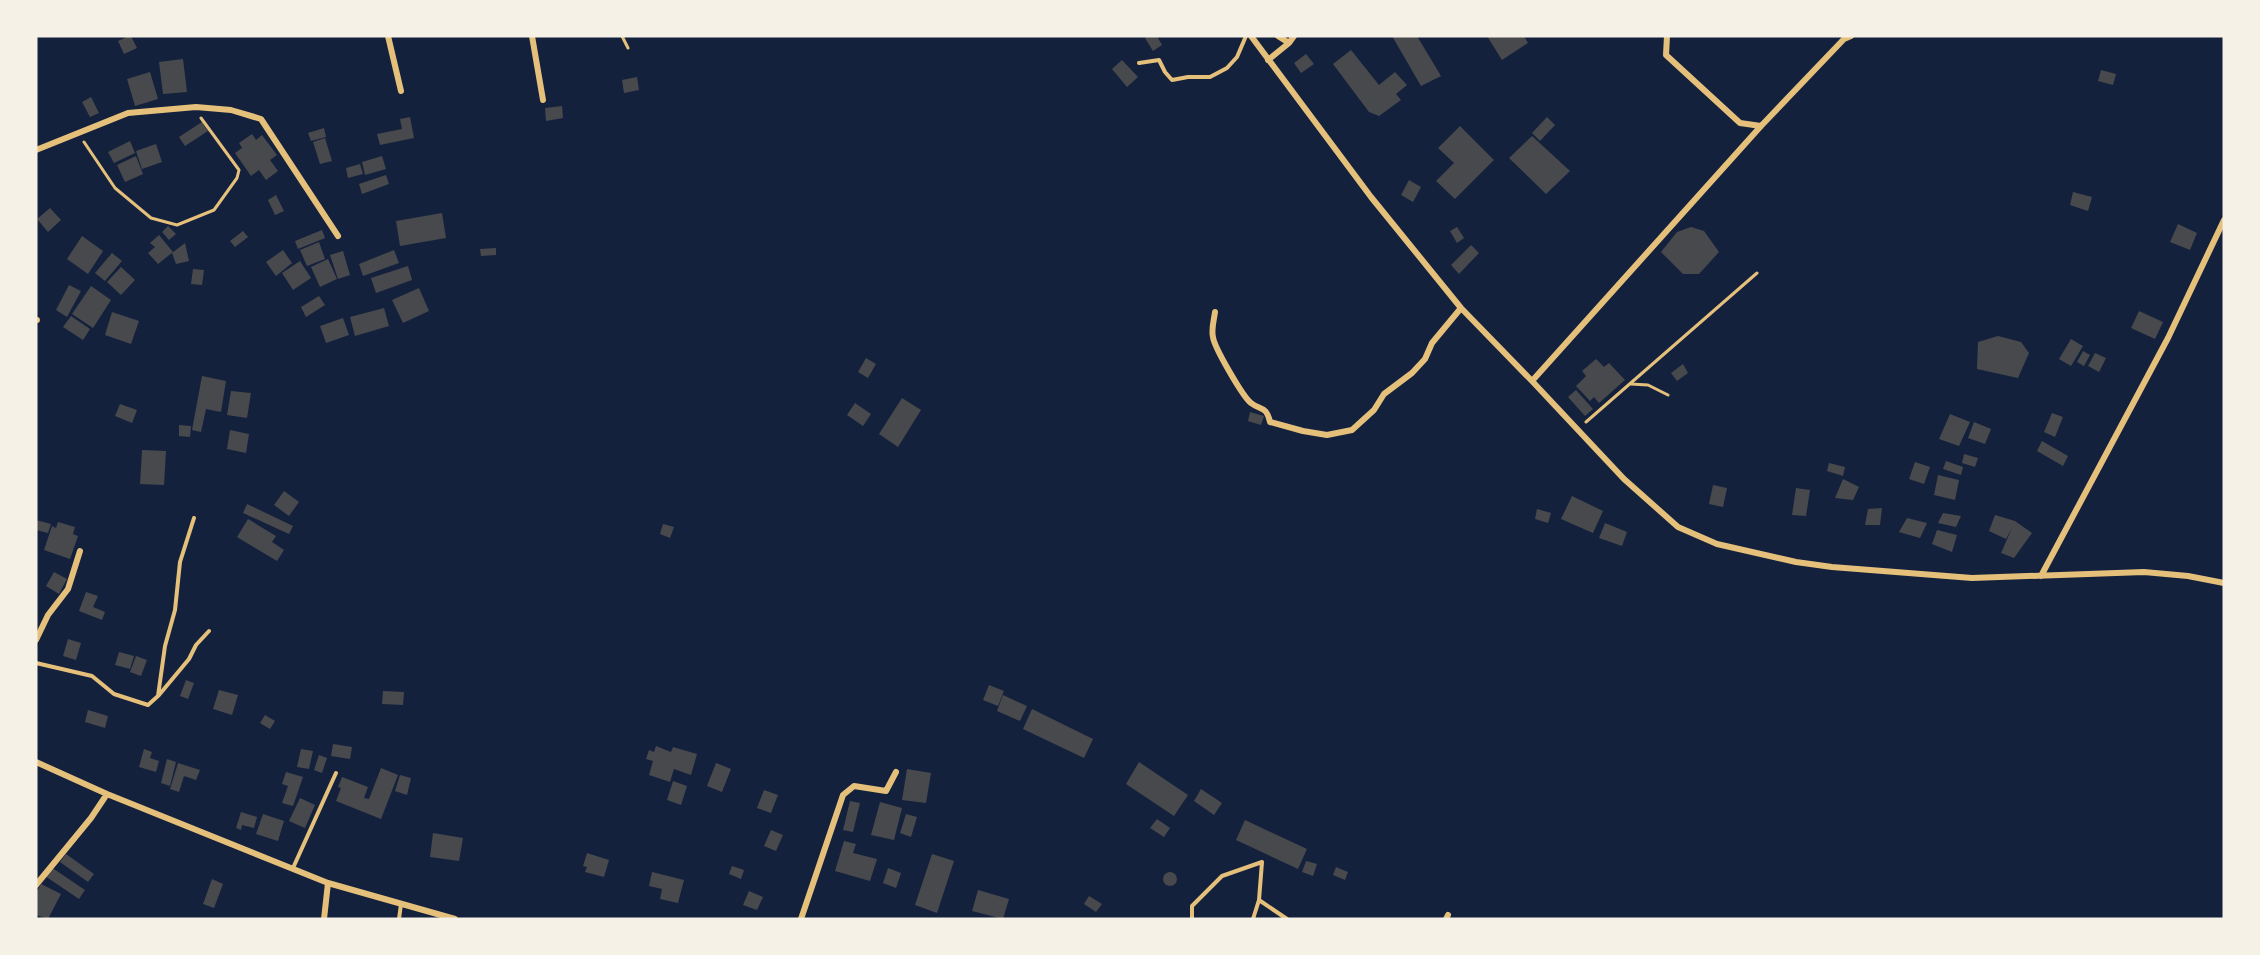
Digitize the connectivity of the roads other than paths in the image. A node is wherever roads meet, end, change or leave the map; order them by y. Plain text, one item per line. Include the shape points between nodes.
1 (388, 36) edge
2 (532, 36) edge
3 (1246, 36) edge
4 (1251, 36) edge
5 (1278, 36) edge
6 (1294, 36) edge
7 (1667, 36) edge
8 (1851, 36) edge
9 (1289, 43) junction
10 (1268, 60) junction
11 (1139, 63) dead end
12 (401, 91) dead end
13 (543, 100) dead end
14 (1761, 126) junction
15 (36, 150) edge
16 (2224, 220) edge
17 (338, 236) dead end
18 (1461, 308) junction
19 (1215, 312) dead end
20 (1532, 381) junction
21 (194, 518) dead end
22 (80, 551) dead end
23 (2041, 576) junction
24 (2224, 583) edge
25 (210, 631) dead end
26 (36, 640) edge
27 (36, 663) edge
28 (158, 696) junction
29 (36, 762) edge
30 (896, 772) dead end
31 (336, 773) dead end
32 (107, 794) junction
33 (293, 868) junction
34 (328, 883) junction
35 (36, 885) edge
36 (1259, 900) junction
37 (402, 903) junction
38 (324, 919) edge
39 (399, 919) edge
40 (455, 919) edge
41 (801, 919) edge
42 (1192, 919) edge
43 (1253, 919) edge
44 (1287, 919) edge

1 - 12 street
2 - 13 street
3 - 11 lane via 1227,69 1210,77 1172,80 1159,60
4 - 10 street
5 - 9 street
6 - 9 street
7 - 14 street via 1666,56 1740,123
8 - 14 street
9 - 10 street
10 - 18 street
14 - 20 street
15 - 17 street via 128,113 196,107 231,110 261,119
16 - 23 street via 2168,338
18 - 19 street via 1412,373 1384,394 1362,422 1352,430 1327,435 1270,422 1262,407 1251,404 1213,337
18 - 20 street
20 - 23 street via 1656,508 1678,526 1717,544 1832,567 1972,578
21 - 28 lane via 180,562
22 - 26 street via 68,589 48,615
23 - 24 street via 2144,572
25 - 28 lane
27 - 28 lane via 92,676 114,694 148,705
29 - 32 street
30 - 41 street via 886,791 855,786 843,795
31 - 33 lane
32 - 33 street
32 - 35 street
33 - 34 street
34 - 37 street
34 - 38 street
36 - 42 lane via 1262,862 1221,876 1192,906
36 - 43 lane
36 - 44 lane
37 - 39 lane
37 - 40 street

